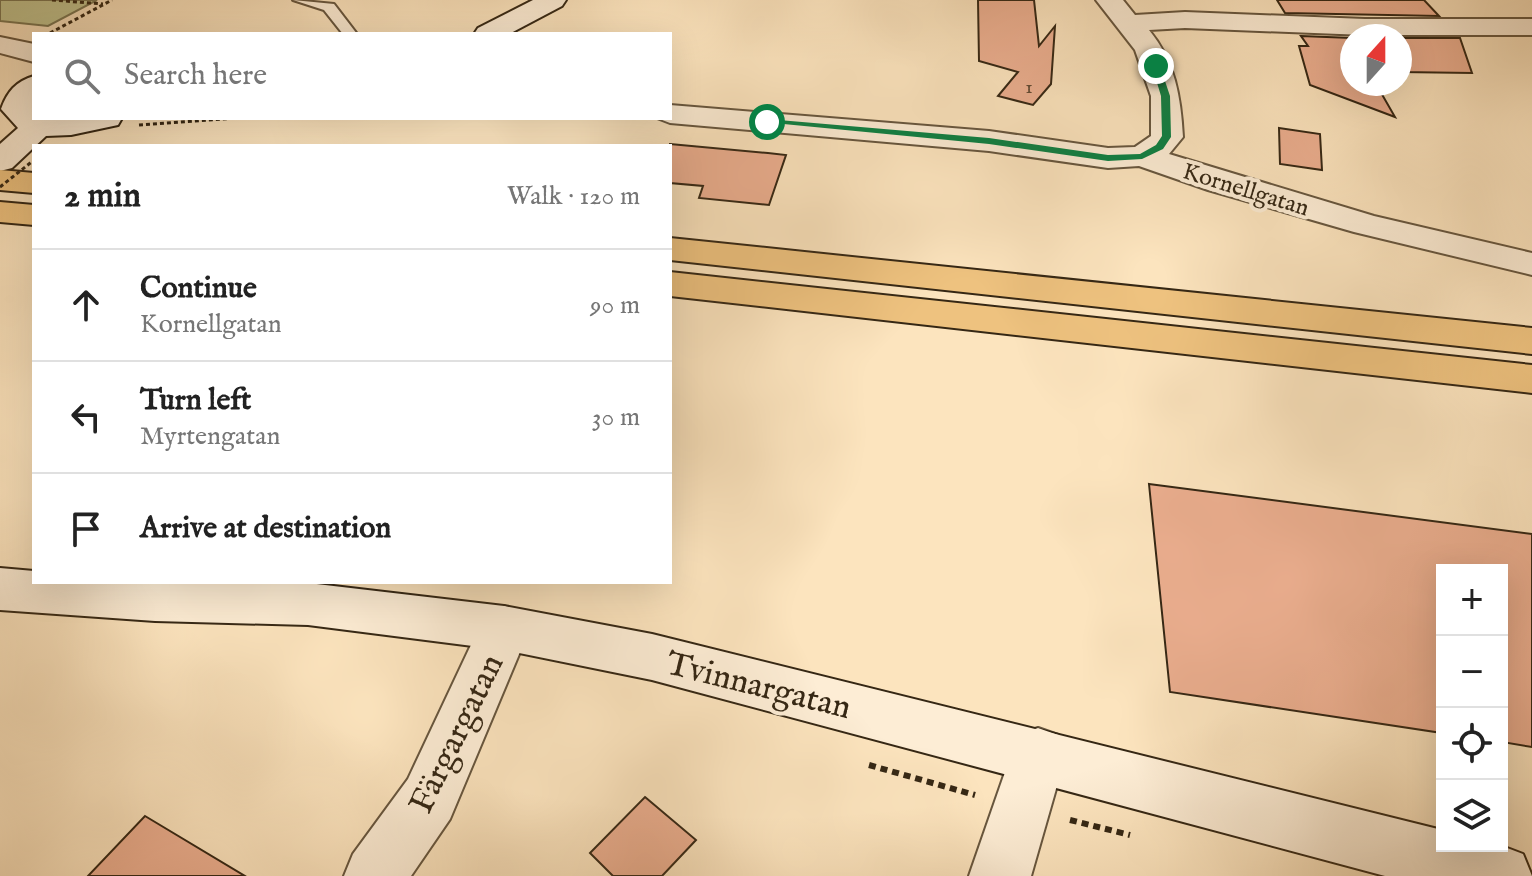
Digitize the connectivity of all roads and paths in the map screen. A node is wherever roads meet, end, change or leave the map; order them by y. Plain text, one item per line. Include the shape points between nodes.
1 (52, 0) edge
2 (112, 0) edge
3 (300, 0) edge
4 (553, 0) edge
5 (1109, 0) edge
6 (104, 4) junction
7 (1129, 23) junction
8 (1532, 27) edge
9 (52, 32) edge
10 (348, 32) edge
11 (492, 32) edge
12 (0, 45) edge
13 (32, 53) edge
14 (32, 87) edge
15 (672, 114) edge
16 (171, 120) edge
17 (213, 120) edge
18 (117, 122) edge
19 (166, 124) junction
20 (34, 140) edge
21 (1142, 156) junction
22 (0, 161) edge
23 (0, 180) edge
24 (32, 183) edge
25 (0, 187) edge
26 (0, 212) edge
27 (32, 215) edge
28 (672, 249) edge
29 (1532, 264) edge
30 (672, 284) edge
31 (1532, 341) edge
32 (1532, 379) edge
33 (0, 589) edge
34 (504, 628) junction
35 (855, 761) dead end
36 (1030, 781) junction
37 (1139, 837) dead end
38 (375, 876) edge
39 (1000, 876) edge
40 (1501, 876) edge

1 - 6 path
2 - 6 path
3 - 10 lane via 329,7
4 - 11 street
5 - 7 street
6 - 9 path
7 - 8 street
7 - 21 street via 1149,48 1168,116 1167,137
12 - 13 street
14 - 20 street via 16,109
15 - 21 street, Kornellgatan via 989,141 1108,158
16 - 19 path
17 - 19 path
18 - 19 path
18 - 20 street via 80,124
20 - 22 street
20 - 25 path, bridge
21 - 29 street, Kornellgatan via 1366,225
23 - 24 highway
26 - 27 highway
28 - 31 highway
30 - 32 highway
33 - 34 street, Tvinnargatan via 308,604
34 - 36 street, Tvinnargatan via 652,657
34 - 38 street, Färgargatan via 429,799
35 - 36 path
36 - 37 path
36 - 39 street
36 - 40 street, Tvinnargatan

